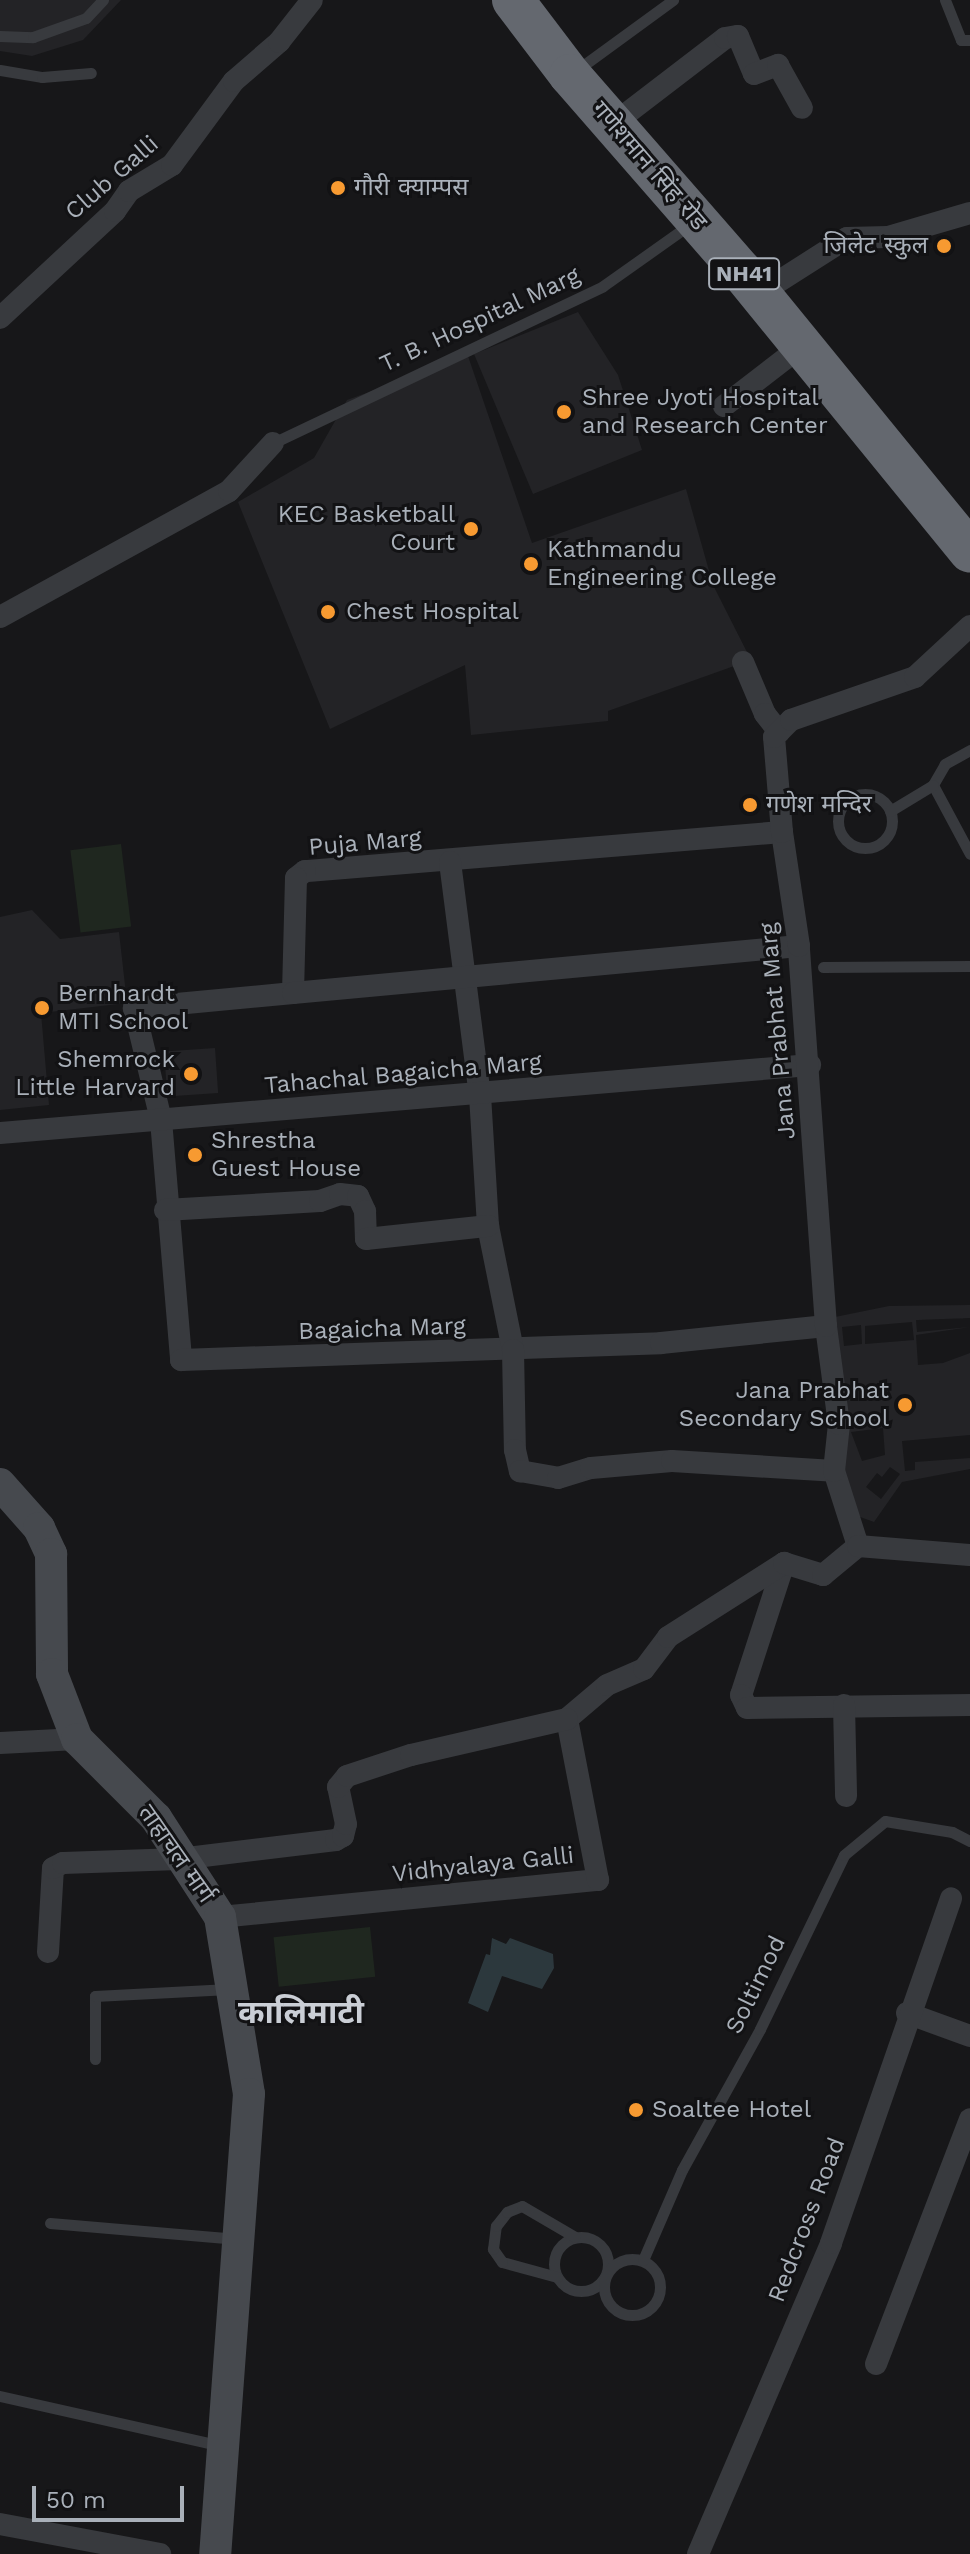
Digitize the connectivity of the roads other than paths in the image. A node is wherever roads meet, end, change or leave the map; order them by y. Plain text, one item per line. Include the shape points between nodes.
1 (103, 0) edge
2 (312, 0) edge
3 (513, 0) edge
4 (673, 0) edge
5 (945, 0) edge
6 (0, 36) edge
7 (970, 40) edge
8 (0, 70) edge
9 (91, 73) dead end
10 (570, 75) junction
11 (802, 108) dead end
12 (613, 124) junction
13 (970, 213) edge
14 (695, 220) junction
15 (759, 294) junction
16 (0, 318) edge
17 (803, 345) junction
18 (724, 406) dead end
19 (273, 443) joint
20 (970, 552) edge
21 (0, 617) edge
22 (970, 626) edge
23 (743, 662) dead end
24 (779, 732) junction
25 (970, 750) edge
26 (933, 785) junction
27 (890, 811) junction
28 (782, 832) junction
29 (970, 854) edge
30 (450, 862) junction
31 (799, 946) junction
32 (970, 966) edge
33 (823, 967) dead end
34 (463, 974) junction
35 (293, 993) junction
36 (810, 1065) junction
37 (480, 1095) junction
38 (161, 1120) junction
39 (0, 1133) edge
40 (165, 1210) junction
41 (488, 1226) junction
42 (826, 1326) junction
43 (513, 1350) junction
44 (834, 1471) junction
45 (0, 1484) edge
46 (858, 1546) junction
47 (970, 1555) edge
48 (784, 1563) junction
49 (844, 1705) junction
50 (970, 1705) edge
51 (567, 1719) junction
52 (77, 1739) junction
53 (0, 1743) edge
54 (846, 1796) dead end
55 (970, 1841) edge
56 (179, 1859) junction
57 (951, 1898) dead end
58 (220, 1917) junction
59 (48, 1952) dead end
60 (229, 1989) junction
61 (907, 2013) junction
62 (970, 2036) edge
63 (95, 2059) dead end
64 (970, 2119) edge
65 (50, 2223) dead end
66 (575, 2237) junction
67 (237, 2239) junction
68 (643, 2260) junction
69 (606, 2276) junction
70 (557, 2277) junction
71 (876, 2364) dead end
72 (0, 2396) edge
73 (226, 2447) junction
74 (0, 2524) edge
75 (160, 2554) edge
76 (215, 2554) edge
77 (698, 2554) edge

1 - 6 lane via 86,18 33,37
2 - 16 street, Club Galli via 279,42 234,81 172,165 129,191 115,211
3 - 10 highway, गणेशमान सिंह रोड / NH41
4 - 10 lane
5 - 7 lane via 961,40
8 - 9 lane via 42,77
10 - 12 highway, गणेशमान सिंह रोड / NH41
11 - 12 street via 778,65 754,74 738,36 725,38
12 - 14 highway, गणेशमान सिंह रोड / NH41
13 - 15 street via 888,237 847,238
14 - 15 highway, गणेशमान सिंह रोड / NH41
14 - 19 lane, T. B. Hospital Marg via 603,286
15 - 17 highway, गणेशमान सिंह रोड / NH41
17 - 18 street
17 - 20 highway, गणेशमान सिंह रोड / NH41
19 - 21 street via 229,491
22 - 24 street via 915,677 791,720
23 - 24 street via 765,714
24 - 28 street, Jana Prabhat Marg via 774,737
25 - 26 lane via 945,764
26 - 27 lane
26 - 29 lane
27 - 27 lane via 888,837 873,848 855,847 839,830 842,807 854,796 878,797
28 - 30 street, Puja Marg
28 - 31 street, Jana Prabhat Marg
30 - 34 street
30 - 35 street, Puja Marg via 305,871 296,878
31 - 34 street
31 - 36 street, Jana Prabhat Marg
32 - 33 lane
34 - 35 street
34 - 37 street
35 - 38 street via 134,1008
36 - 37 street, Tahachal Bagaicha Marg
36 - 42 street, Jana Prabhat Marg
37 - 38 street, Tahachal Bagaicha Marg
37 - 41 street
38 - 39 street, Tahachal Bagaicha Marg
38 - 40 street, Bagaicha Marg
40 - 41 street via 320,1201 340,1194 358,1196 365,1211 366,1239
40 - 43 street, Bagaicha Marg via 181,1360
41 - 43 street
42 - 43 street, Bagaicha Marg via 661,1343
42 - 44 street, Jana Prabhat Marg via 839,1424
43 - 44 street via 520,1471 558,1478 591,1468 672,1461
44 - 46 street, Jana Prabhat Marg
45 - 52 street, ताहाचल मार्ग via 39,1528 51,1554 52,1674
46 - 47 street
46 - 48 street via 823,1575
48 - 49 street via 743,1702 747,1708
48 - 51 street via 668,1637 644,1669 607,1685
49 - 50 street
49 - 54 street
51 - 56 street via 411,1755 347,1776 338,1787 346,1824 336,1840
51 - 58 street, Vidhyalaya Galli via 598,1880
52 - 53 street
52 - 56 street, ताहाचल मार्ग via 156,1818
55 - 68 lane, Soltimod via 952,1832 885,1821 844,1855 760,2029 682,2170
56 - 58 street, ताहाचल मार्ग
56 - 59 street via 63,1863 53,1868
57 - 61 street, Redcross Road
58 - 60 street, ताहाचल मार्ग
60 - 63 lane via 95,1996
60 - 67 street, ताहाचल मार्ग via 249,2094
61 - 62 street
61 - 77 street, Redcross Road via 831,2243
64 - 71 street
65 - 67 lane
66 - 69 lane via 592,2238 605,2250
66 - 70 lane via 556,2253
66 - 70 lane via 522,2206 507,2212 496,2226 493,2249 502,2262
67 - 73 street, ताहाचल मार्ग
68 - 69 lane via 625,2260
68 - 69 lane via 656,2272 660,2288 647,2310 630,2314 614,2308 606,2293
69 - 70 lane via 586,2291 570,2289
72 - 73 lane
73 - 76 street, ताहाचल मार्ग
74 - 75 street

